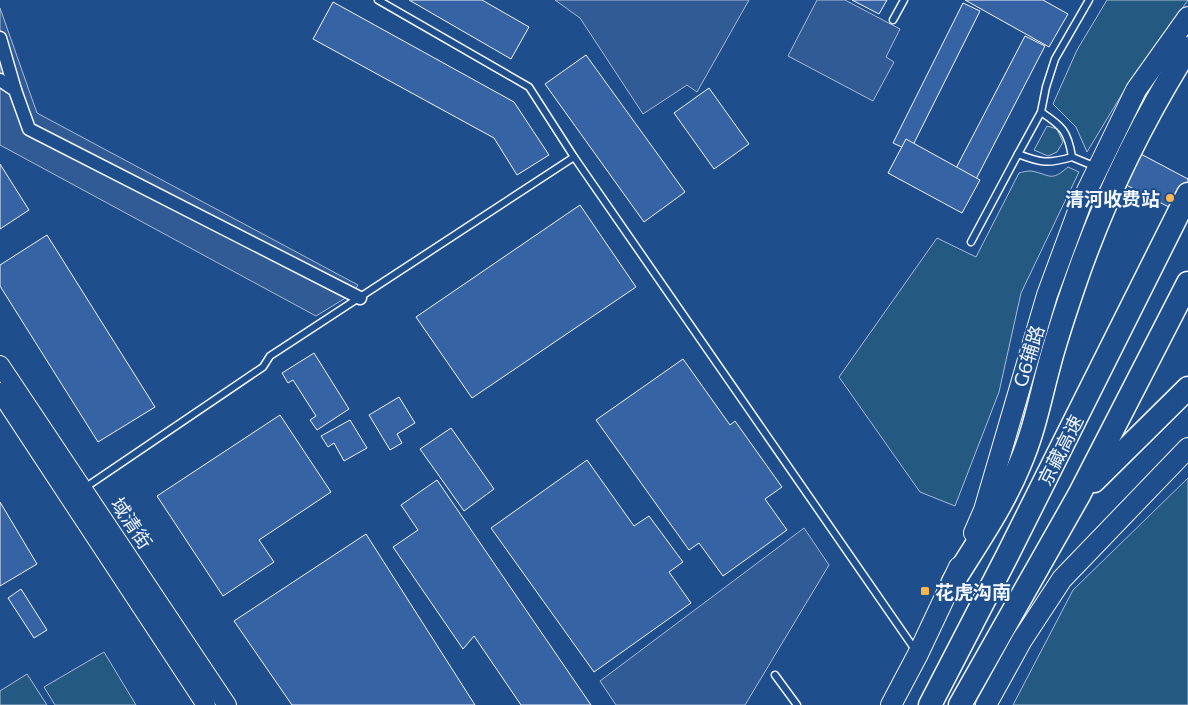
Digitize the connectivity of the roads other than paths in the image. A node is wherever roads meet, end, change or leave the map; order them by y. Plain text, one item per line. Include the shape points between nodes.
1 (378, 0) edge
2 (904, 0) edge
3 (1089, 0) edge
4 (1188, 17) edge
5 (893, 20) dead end
6 (0, 38) edge
7 (1188, 48) edge
8 (0, 80) edge
9 (15, 90) junction
10 (1041, 112) junction
11 (1018, 154) junction
12 (574, 157) junction
13 (1072, 157) junction
14 (1097, 168) junction
15 (1188, 194) edge
16 (972, 242) dead end
17 (1188, 283) edge
18 (360, 298) junction
19 (0, 365) edge
20 (1188, 388) edge
21 (0, 392) edge
22 (1188, 448) edge
23 (77, 493) junction
24 (1079, 495) junction
25 (953, 582) junction
26 (918, 654) junction
27 (775, 675) dead end
28 (206, 705) edge
29 (227, 705) edge
30 (797, 705) edge
31 (891, 705) edge
32 (930, 705) edge
33 (960, 705) edge
34 (986, 705) edge

1 - 12 lane via 529,87
2 - 5 lane
3 - 10 lane via 1055,58
4 - 14 main road, G6辅路 via 1136,90
6 - 9 street
7 - 25 highway via 1103,208 1075,285 1049,366 1031,438 1020,464 1002,504
8 - 9 street
9 - 18 street via 29,130
10 - 11 lane
10 - 13 lane via 1057,122 1069,138
11 - 13 lane via 1038,162
11 - 16 lane
12 - 18 lane
12 - 26 lane
13 - 14 lane
14 - 25 main road, G6辅路 via 1047,294 984,510
15 - 32 highway, 京藏高速
17 - 24 highway, 京藏高速
18 - 23 lane via 270,356 263,367
19 - 23 street, 域清街
20 - 24 highway
21 - 23 street, 域清街
22 - 34 main road via 1062,579 1022,640
23 - 28 street, 域清街
23 - 29 street, 域清街
24 - 33 highway, 京藏高速
25 - 26 main road, G6辅路
26 - 31 main road, G6辅路
27 - 30 lane

